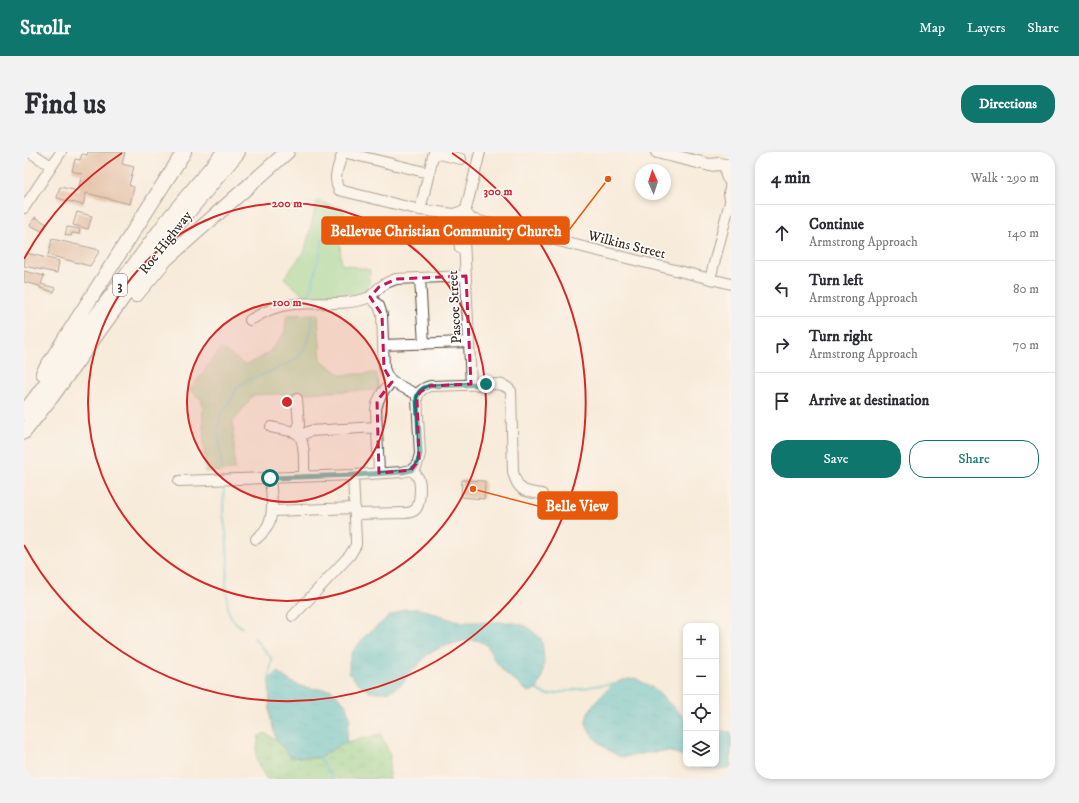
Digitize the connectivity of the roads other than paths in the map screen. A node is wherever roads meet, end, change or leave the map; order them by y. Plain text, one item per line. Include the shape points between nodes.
1 (30, 152) edge
2 (60, 152) edge
3 (184, 152) edge
4 (224, 152) edge
5 (238, 152) edge
6 (287, 152) edge
7 (343, 152) edge
8 (434, 152) edge
9 (477, 152) edge
10 (480, 152) edge
11 (657, 152) edge
12 (461, 159) dead end
13 (51, 166) junction
14 (429, 173) junction
15 (730, 174) edge
16 (731, 198) edge
17 (24, 208) edge
18 (420, 210) junction
19 (461, 220) junction
20 (464, 276) junction
21 (420, 278) junction
22 (710, 279) junction
23 (731, 284) edge
24 (370, 297) junction
25 (250, 320) dead end
26 (465, 342) junction
27 (424, 344) junction
28 (383, 346) junction
29 (392, 382) junction
30 (469, 384) junction
31 (52, 395) junction
32 (418, 395) junction
33 (297, 399) dead end
34 (24, 404) edge
35 (24, 413) edge
36 (377, 426) junction
37 (271, 427) dead end
38 (24, 432) edge
39 (298, 434) junction
40 (411, 470) junction
41 (379, 473) junction
42 (354, 475) junction
43 (304, 476) junction
44 (270, 478) junction
45 (179, 481) dead end
46 (542, 494) dead end
47 (272, 511) junction
48 (355, 511) junction
49 (256, 539) dead end
50 (293, 616) dead end

1 - 13 street
2 - 13 street
3 - 34 highway
4 - 35 highway, Roe Highway / 3 via 170,216
5 - 31 highway, Roe Highway / 3 via 160,246
6 - 31 highway via 166,259 89,354
7 - 14 street
7 - 18 street, Wilkins Street via 335,179 339,190
8 - 12 street
8 - 14 street
9 - 19 street
10 - 19 street
11 - 15 main road via 710,165 718,171
13 - 17 street
14 - 18 street
15 - 16 street
16 - 22 street
18 - 19 street, Wilkins Street
19 - 20 street, Pascoe Street via 459,239
19 - 22 street, Wilkins Street
20 - 21 street
20 - 26 street, Pascoe Street
20 - 30 street, Pascoe Street
21 - 24 street via 387,282
21 - 27 street
22 - 23 street, Wilkins Street
24 - 25 street via 357,302 296,304 275,308
24 - 28 street via 379,306 382,315
26 - 27 street
26 - 30 street, Pascoe Street
27 - 28 street
28 - 29 street via 384,368
29 - 32 street
29 - 36 street via 378,401
30 - 32 street via 430,386
30 - 46 street via 504,385 511,391 515,481 526,492
31 - 38 highway, Roe Highway / 3
32 - 40 street via 420,454 417,465
33 - 39 street
36 - 39 street
36 - 41 street
37 - 39 street
39 - 43 street via 302,444
40 - 41 street
40 - 48 street via 420,482 416,509 405,513
41 - 42 street
42 - 43 street
42 - 48 street
43 - 44 street
44 - 45 street
44 - 47 street
47 - 48 street
47 - 49 street via 265,530
48 - 50 street via 356,545 350,555

